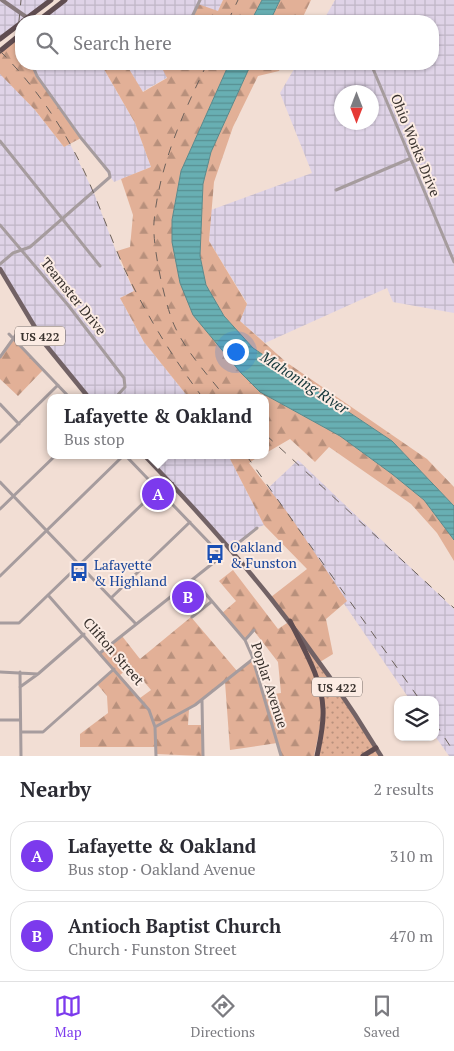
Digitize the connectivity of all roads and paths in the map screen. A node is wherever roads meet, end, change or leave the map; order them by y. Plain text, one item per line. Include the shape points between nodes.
1 (2, 0) edge
2 (51, 0) edge
3 (65, 0) edge
4 (200, 0) edge
5 (24, 15) edge
6 (31, 15) edge
7 (45, 15) edge
8 (193, 15) edge
9 (15, 27) edge
10 (0, 39) edge
11 (15, 39) edge
12 (1, 50) edge
13 (34, 70) edge
14 (373, 70) edge
15 (0, 141) edge
16 (409, 159) junction
17 (336, 190) dead end
18 (62, 220) junction
19 (0, 225) edge
20 (22, 250) junction
21 (454, 262) edge
22 (0, 264) edge
23 (100, 266) dead end
24 (0, 269) edge
25 (18, 332) dead end
26 (9, 334) dead end
27 (13, 338) junction
28 (0, 357) edge
29 (58, 385) junction
30 (49, 394) edge
31 (66, 394) edge
32 (86, 394) edge
33 (118, 394) edge
34 (47, 396) edge
35 (0, 404) edge
36 (19, 424) junction
37 (0, 442) edge
38 (52, 459) edge
39 (121, 459) edge
40 (129, 459) edge
41 (148, 459) edge
42 (0, 482) edge
43 (172, 484) junction
44 (158, 489) junction
45 (14, 496) junction
46 (0, 510) edge
47 (190, 522) junction
48 (257, 528) dead end
49 (46, 531) junction
50 (232, 548) junction
51 (79, 564) junction
52 (0, 576) edge
53 (193, 579) junction
54 (48, 595) junction
55 (111, 598) junction
56 (211, 602) junction
57 (192, 617) dead end
58 (290, 621) junction
59 (0, 624) edge
60 (136, 624) junction
61 (254, 630) dead end
62 (84, 634) junction
63 (245, 640) junction
64 (100, 653) junction
65 (253, 659) junction
66 (114, 669) junction
67 (0, 672) edge
68 (20, 672) junction
69 (38, 674) junction
70 (20, 687) junction
71 (202, 700) junction
72 (0, 720) edge
73 (20, 720) junction
74 (156, 727) junction
75 (21, 732) junction
76 (376, 748) junction
77 (21, 756) edge
78 (156, 756) edge
79 (203, 756) edge
80 (281, 756) edge
81 (317, 756) edge
82 (363, 756) edge
83 (381, 756) edge

1 - 5 street
2 - 6 highway
3 - 7 highway
4 - 8 street
9 - 10 highway
11 - 12 highway
13 - 18 street via 110,175
14 - 16 street, Ohio Works Drive
15 - 18 street
16 - 17 street
16 - 21 street, Ohio Works Drive
18 - 20 street
18 - 23 street
19 - 20 street, Teamster Drive
20 - 22 street
20 - 33 street, Teamster Drive via 124,378 125,385
24 - 32 main road, US 422 via 45,344
25 - 27 street
26 - 27 street
27 - 28 street
27 - 29 street
29 - 30 street
29 - 31 street
34 - 36 street
35 - 36 street
36 - 37 street
38 - 45 street
39 - 49 street
40 - 44 street
41 - 43 main road, US 422
42 - 45 street
43 - 44 main road
43 - 50 main road, US 422
44 - 47 street
44 - 51 street
45 - 46 street
45 - 49 street
47 - 53 street via 222,556
47 - 55 street
48 - 50 street
49 - 51 street
49 - 52 street
50 - 58 main road, US 422
51 - 54 street
51 - 55 street
53 - 56 street, Poplar Avenue
53 - 60 street
54 - 59 street via 18,624
54 - 62 street, Clifton Street
55 - 60 street
56 - 57 street
56 - 63 street, Poplar Avenue
58 - 76 main road, US 422
58 - 81 highway via 314,672 322,698 323,719
60 - 64 street
61 - 63 street
62 - 64 street, Clifton Street
62 - 69 street
63 - 65 street, Poplar Avenue
64 - 66 street, Clifton Street
65 - 71 street
65 - 80 street, Poplar Avenue
66 - 74 street, Clifton Street via 147,706
66 - 75 street via 43,732
67 - 68 street
68 - 69 street
68 - 70 street
69 - 70 street
70 - 73 street
71 - 74 street
71 - 79 street
72 - 73 street
73 - 75 street
74 - 78 street
75 - 77 street
76 - 82 highway
76 - 83 main road, US 422

